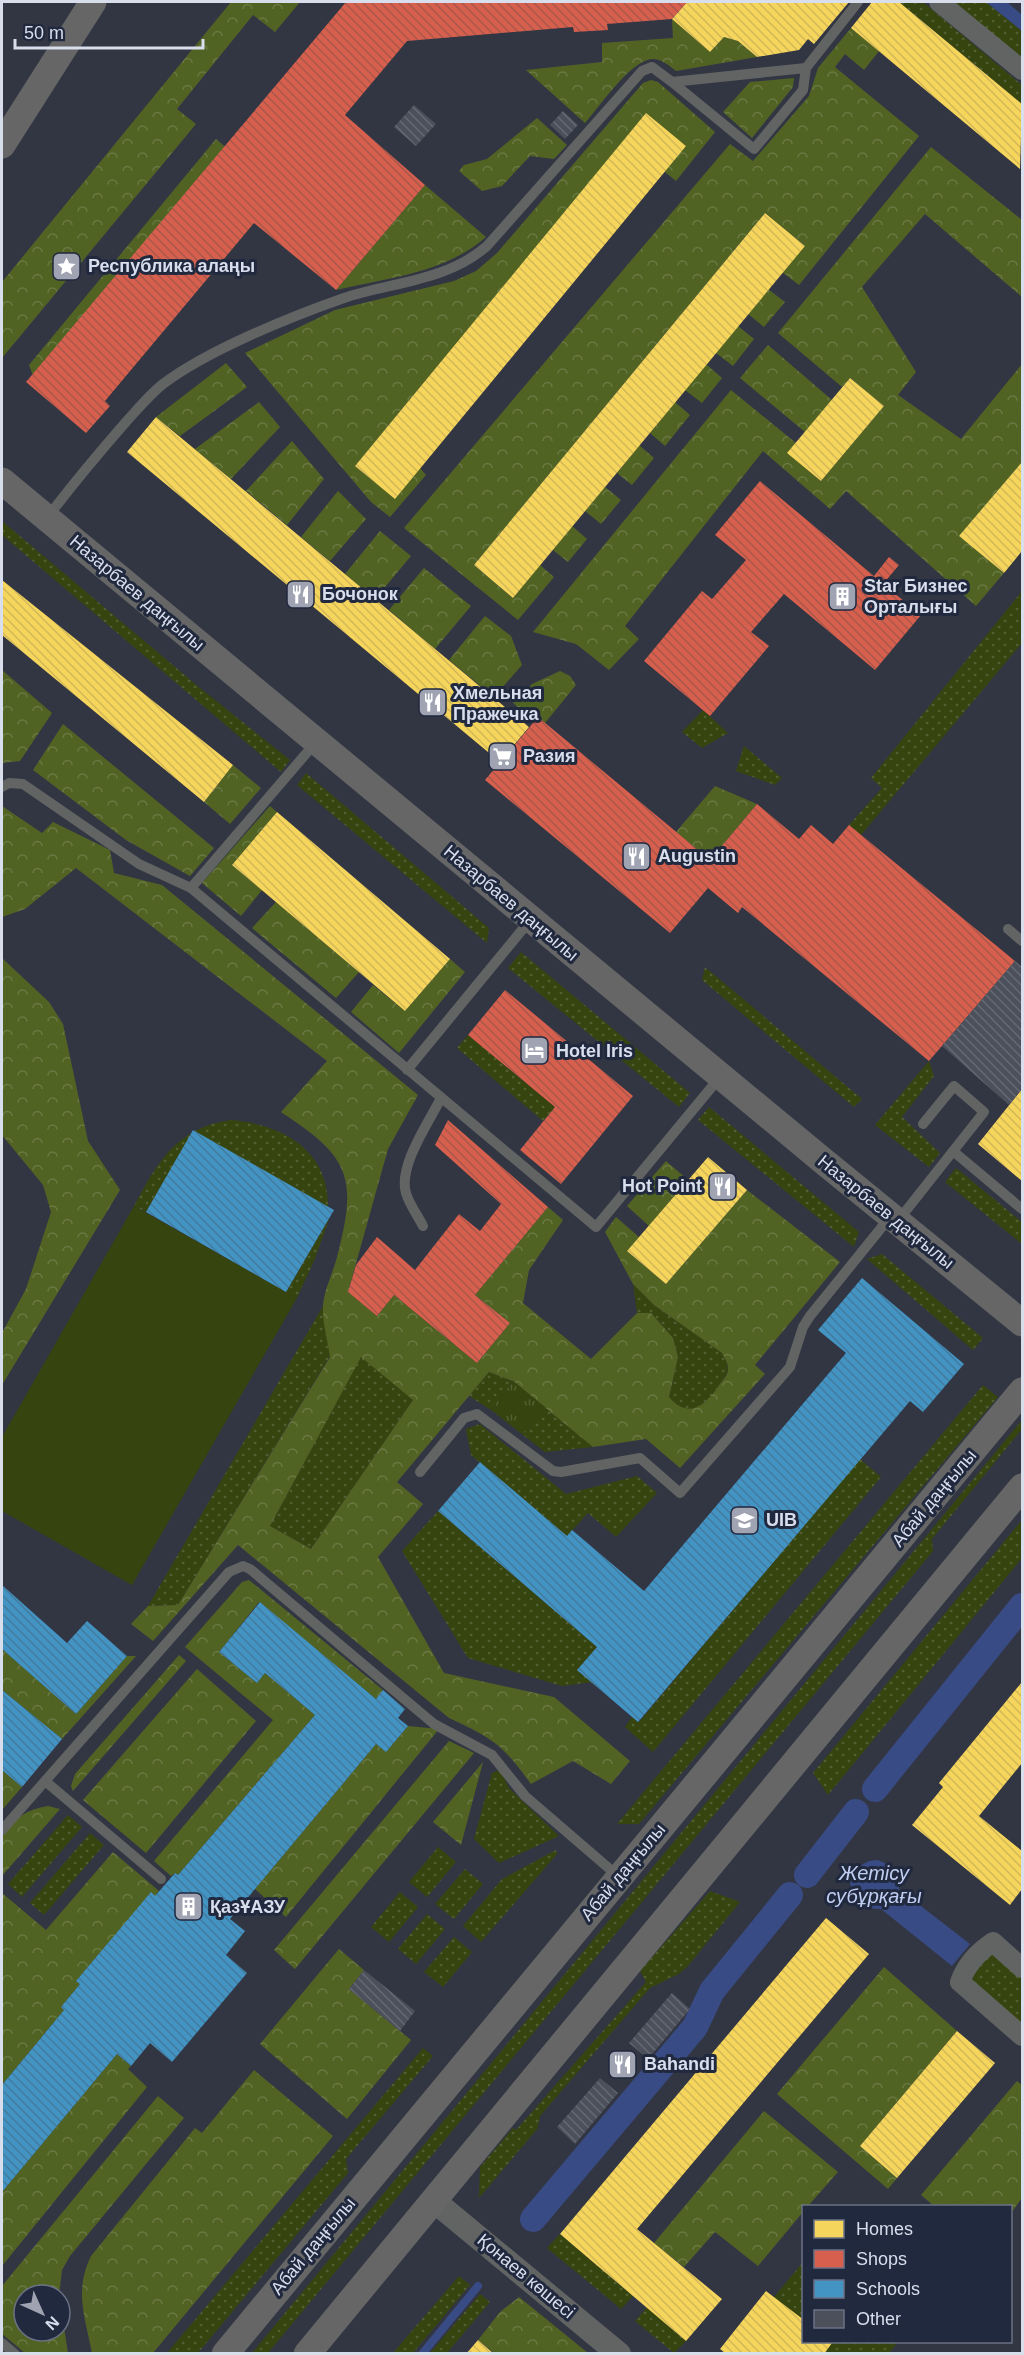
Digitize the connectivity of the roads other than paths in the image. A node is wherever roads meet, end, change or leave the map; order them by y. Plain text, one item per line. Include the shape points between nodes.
1 (93, 2) edge
2 (858, 2) edge
3 (939, 2) edge
4 (806, 68) junction
5 (1023, 70) edge
6 (672, 82) junction
7 (2, 145) edge
8 (2, 481) edge
9 (46, 518) junction
10 (316, 741) junction
11 (2, 787) edge
12 (191, 888) junction
13 (531, 919) junction
14 (1008, 929) dead end
15 (1023, 941) edge
16 (407, 1070) junction
17 (721, 1076) junction
18 (441, 1098) junction
19 (923, 1124) dead end
20 (953, 1150) junction
21 (1023, 1209) edge
22 (894, 1219) junction
23 (423, 1226) dead end
24 (1023, 1323) edge
25 (1023, 1391) edge
26 (420, 1472) dead end
27 (1023, 1487) edge
28 (45, 1781) junction
29 (2, 1830) edge
30 (619, 1877) junction
31 (161, 1879) dead end
32 (1023, 1968) edge
33 (1023, 2036) edge
34 (433, 2200) junction
35 (2, 2343) edge
36 (15, 2354) edge
37 (225, 2354) edge
38 (306, 2354) edge
39 (619, 2354) edge

1 - 7 main road
2 - 4 lane
3 - 5 street
4 - 6 lane
4 - 6 lane via 803,90 754,149
6 - 9 lane via 652,67 642,70 474,258 445,273 315,308 226,348 162,385 85,468
8 - 9 main road, Назарбаев даңғылы
9 - 10 main road, Назарбаев даңғылы
10 - 12 lane
10 - 13 main road, Назарбаев даңғылы
11 - 12 lane via 23,784 139,864
12 - 16 lane
13 - 16 lane
13 - 17 main road, Назарбаев даңғылы
14 - 15 lane
16 - 18 lane
17 - 18 lane via 596,1227
17 - 22 main road, Назарбаев даңғылы
18 - 23 lane via 405,1174 406,1193
19 - 20 lane via 954,1086 984,1112
20 - 21 lane
20 - 22 lane
22 - 24 main road, Назарбаев даңғылы
22 - 26 lane via 810,1316 790,1367 680,1493 640,1458 553,1471 477,1414 464,1418
25 - 30 main road, Абай даңғылы
27 - 34 main road
28 - 29 lane
28 - 30 lane via 229,1572 243,1566 435,1724 492,1755 525,1796
28 - 31 lane
30 - 37 main road, Абай даңғылы
32 - 33 street via 993,1942 965,1968 960,1982
34 - 38 main road
34 - 39 street, Қонаев көшесі
35 - 36 lane

